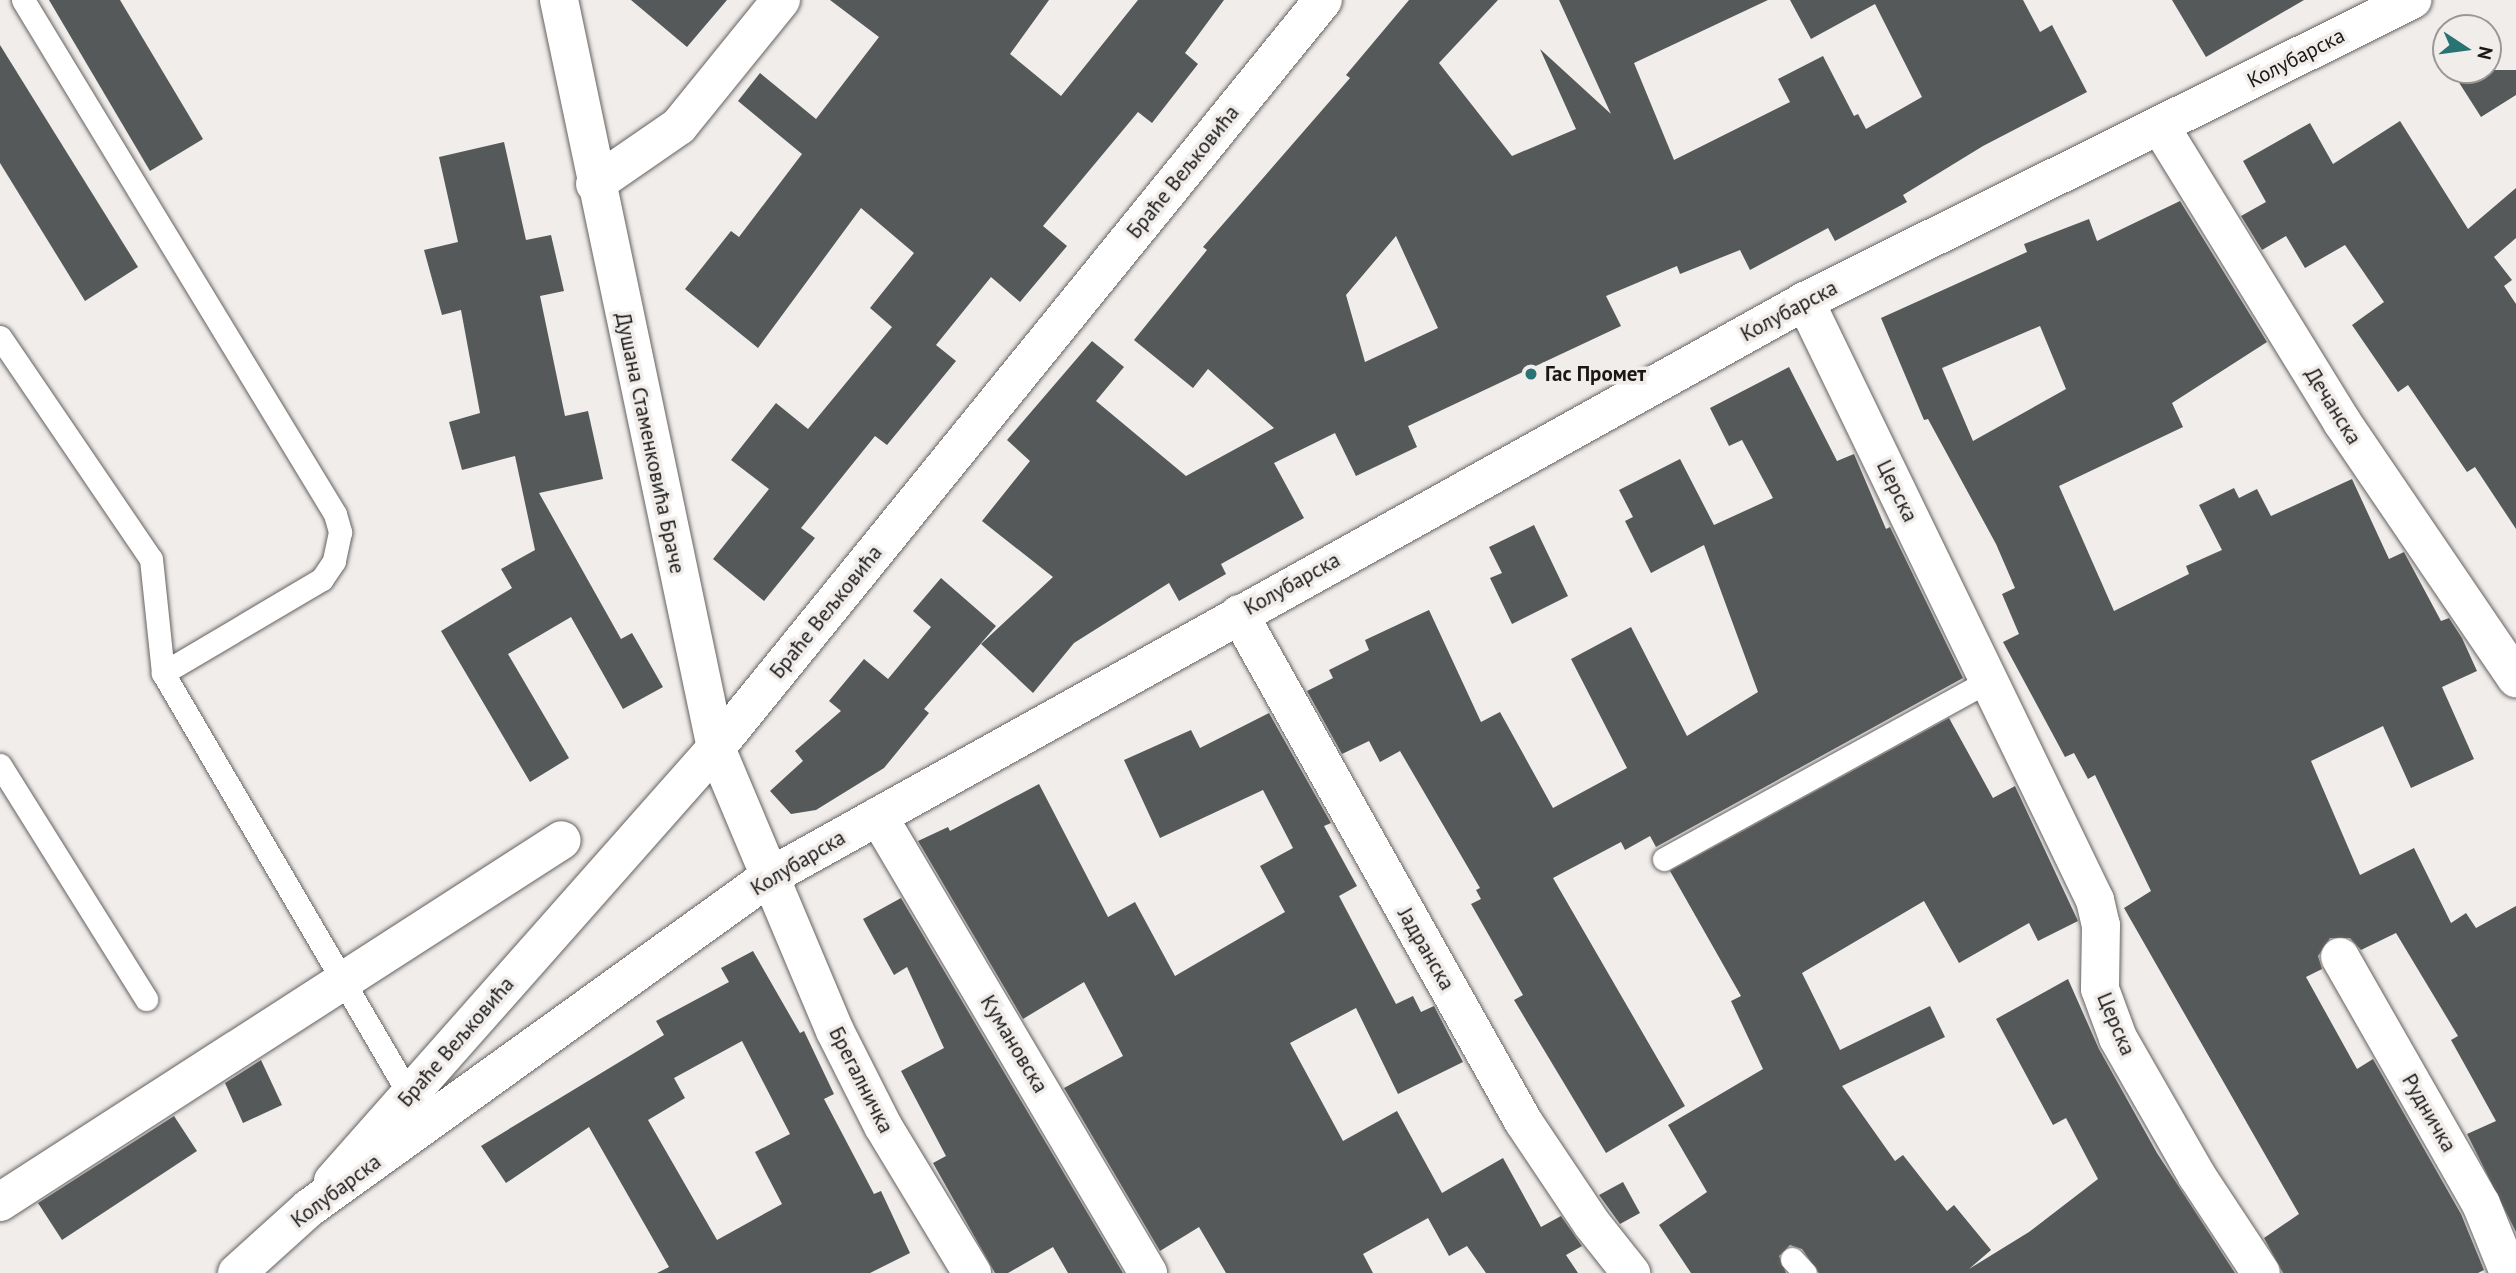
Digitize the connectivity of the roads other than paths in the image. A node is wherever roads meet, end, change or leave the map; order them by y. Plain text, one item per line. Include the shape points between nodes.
1 (23, 0) edge
2 (559, 0) edge
3 (781, 0) edge
4 (1323, 0) edge
5 (2412, 0) edge
6 (2160, 126) junction
7 (595, 184) junction
8 (1805, 301) junction
9 (0, 337) edge
10 (1238, 614) junction
11 (163, 673) junction
12 (2516, 678) edge
13 (1989, 680) junction
14 (716, 748) junction
15 (0, 765) edge
16 (878, 816) junction
17 (562, 840) dead end
18 (1664, 859) dead end
19 (769, 877) junction
20 (2340, 957) dead end
21 (346, 980) junction
22 (146, 999) dead end
23 (419, 1109) junction
24 (0, 1203) edge
25 (237, 1273) edge
26 (972, 1273) edge
27 (1148, 1273) edge
28 (1630, 1273) edge
29 (2261, 1273) edge
30 (2509, 1273) edge

1 - 11 lane via 335,514 340,532 334,561 322,579
2 - 7 street, Душана Стаменковића Браче
3 - 7 street via 679,126
4 - 14 street, Браће Вељковића
5 - 6 street, Колубарска
6 - 8 street, Колубарска
6 - 12 street, Дечанска via 2342,422
7 - 14 street, Душана Стаменковића Браче
8 - 10 street, Колубарска
8 - 13 street, Церска
9 - 11 lane via 151,559
10 - 16 street, Колубарска
10 - 28 street, Јадранска via 1523,1121 1591,1224
11 - 21 lane
13 - 18 lane
13 - 29 street, Церска via 2095,900 2101,925 2100,989 2118,1038 2197,1176
14 - 19 street, Душана Стаменковића Браче
14 - 23 street, Браће Вељковића
15 - 22 lane
16 - 19 street, Колубарска
16 - 27 street, Кумановска
17 - 21 street
19 - 23 street, Колубарска
19 - 26 street, Брегалничка via 835,1031 883,1126
20 - 30 street, Рудничка via 2481,1205
21 - 23 lane
21 - 24 street
23 - 25 street, Колубарска

